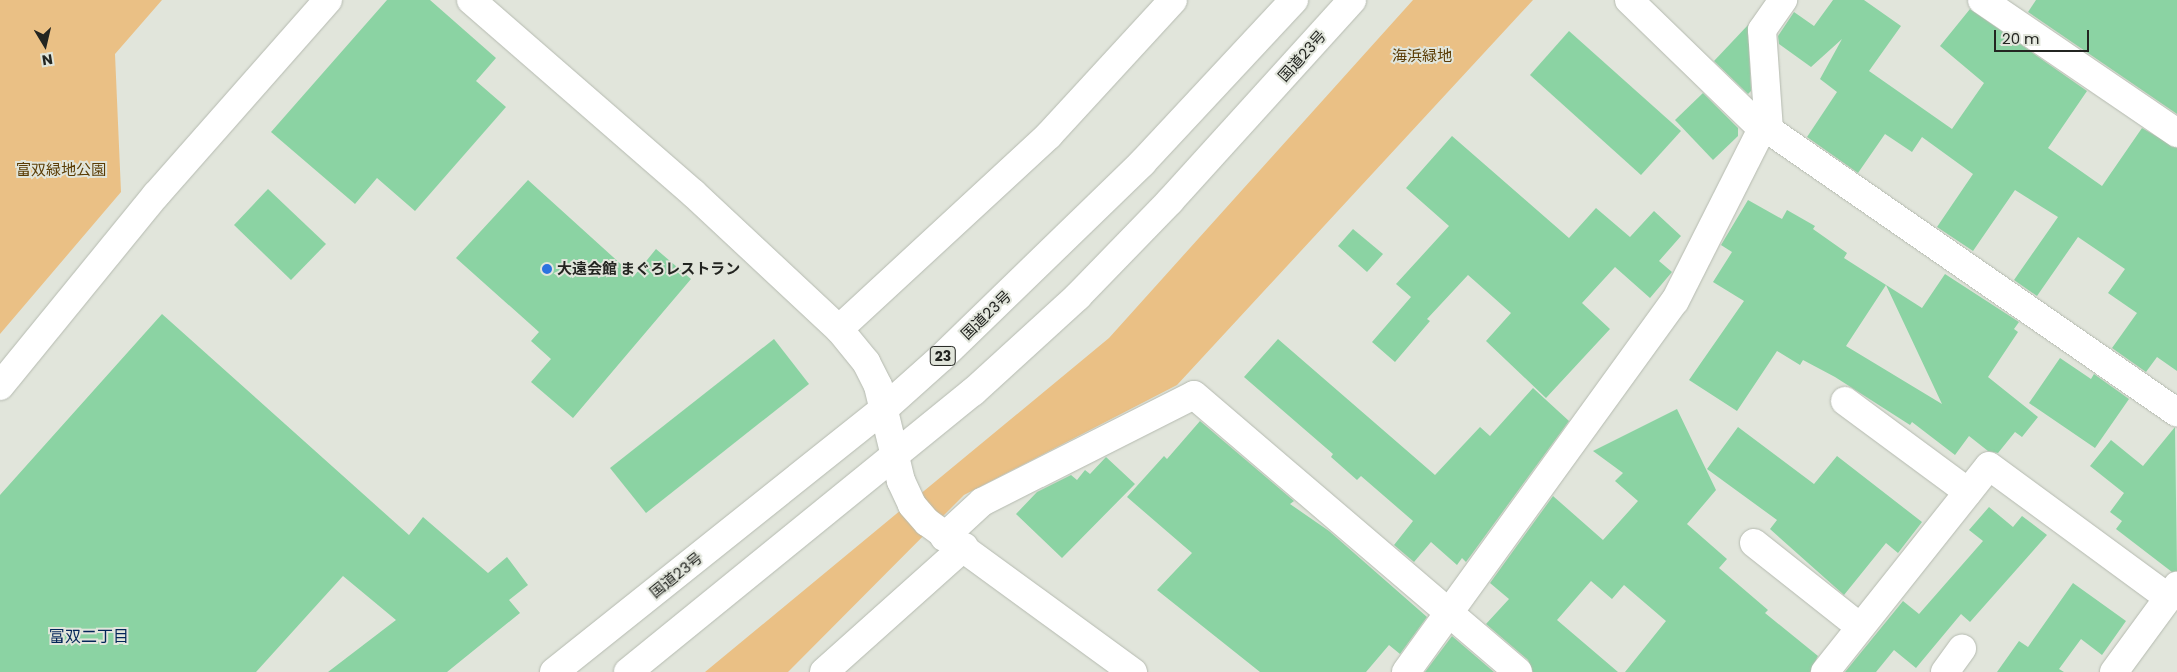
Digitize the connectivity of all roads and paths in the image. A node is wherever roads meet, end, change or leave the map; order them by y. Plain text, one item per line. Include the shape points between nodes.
1 (328, 0) edge
2 (471, 0) edge
3 (1174, 0) edge
4 (1294, 0) edge
5 (1352, 0) edge
6 (1629, 0) edge
7 (1783, 0) edge
8 (1982, 0) edge
9 (1765, 130) junction
10 (2177, 133) edge
11 (839, 329) junction
12 (0, 386) edge
13 (1846, 401) dead end
14 (885, 408) junction
15 (2177, 412) edge
16 (894, 456) junction
17 (1968, 492) junction
18 (954, 542) junction
19 (1754, 543) dead end
20 (2172, 600) edge
21 (1450, 614) junction
22 (1860, 627) junction
23 (1962, 649) dead end
24 (554, 672) edge
25 (628, 672) edge
26 (824, 672) edge
27 (1133, 672) edge
28 (1406, 672) edge
29 (1518, 672) edge
30 (1824, 672) edge
31 (1945, 672) edge
32 (2114, 672) edge

1 - 12 main road via 156,195
2 - 11 main road via 693,193
3 - 11 main road via 1049,135
4 - 14 main road, 国道23号 / 23 via 1142,163
5 - 16 main road, 国道23号 via 1170,201 1078,296 974,392
6 - 9 main road
7 - 9 main road via 1762,30
8 - 10 main road
9 - 15 main road
9 - 21 main road via 1675,301
11 - 14 main road via 866,362
13 - 17 main road
14 - 16 main road
14 - 24 main road, 国道23号 / 23
16 - 18 main road via 912,505
16 - 25 main road, 国道23号
17 - 20 main road via 1989,466
17 - 22 main road
18 - 21 main road via 982,502 1194,394
18 - 26 main road
18 - 27 main road
19 - 22 main road
20 - 32 main road
21 - 28 main road
21 - 29 main road
22 - 30 main road
23 - 31 main road

